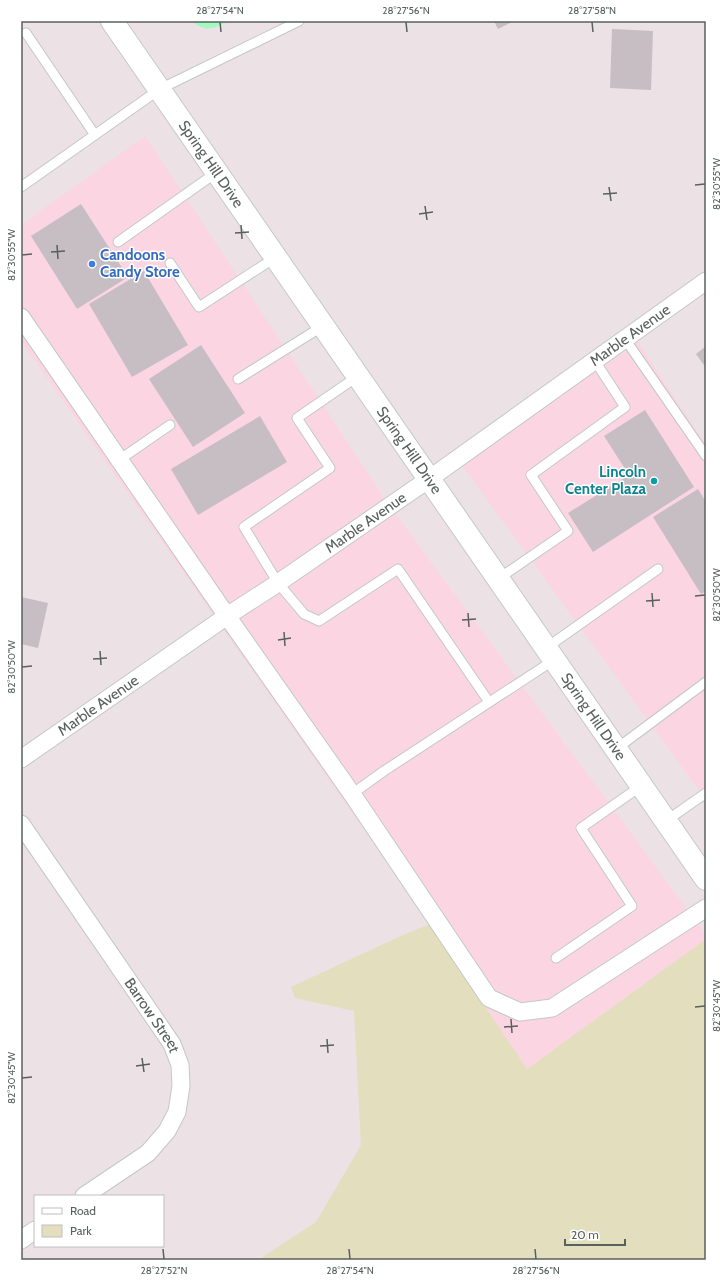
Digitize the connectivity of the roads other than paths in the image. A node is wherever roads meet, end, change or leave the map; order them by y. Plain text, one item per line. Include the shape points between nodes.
1 (112, 21) edge
2 (299, 21) edge
3 (26, 33) dead end
4 (160, 89) junction
5 (95, 135) junction
6 (217, 172) junction
7 (21, 187) edge
8 (118, 242) dead end
9 (276, 257) junction
10 (170, 263) dead end
11 (706, 281) edge
12 (21, 317) edge
13 (323, 326) junction
14 (624, 340) junction
15 (595, 361) junction
16 (358, 376) junction
17 (238, 380) dead end
18 (170, 425) dead end
19 (706, 456) edge
20 (119, 460) junction
21 (429, 479) junction
22 (658, 569) dead end
23 (498, 579) junction
24 (278, 583) junction
25 (227, 616) junction
26 (550, 654) junction
27 (706, 682) edge
28 (490, 702) junction
29 (616, 749) junction
30 (21, 759) edge
31 (641, 786) junction
32 (706, 793) edge
33 (352, 794) junction
34 (666, 822) junction
35 (21, 824) edge
36 (706, 879) edge
37 (706, 908) edge
38 (556, 958) dead end
39 (85, 1195) edge
40 (34, 1231) edge
41 (21, 1240) edge

1 - 4 main road, Spring Hill Drive
2 - 4 lane
3 - 5 lane
4 - 5 lane
4 - 6 main road, Spring Hill Drive
5 - 7 lane
6 - 8 lane
6 - 9 main road, Spring Hill Drive
9 - 10 lane via 199,307
9 - 13 main road, Spring Hill Drive
11 - 14 street, Marble Avenue
12 - 20 street
13 - 16 main road, Spring Hill Drive
13 - 17 lane
14 - 15 street, Marble Avenue
14 - 19 lane
15 - 21 street, Marble Avenue
15 - 23 lane via 625,407 531,474 568,531
16 - 21 main road, Spring Hill Drive
16 - 24 lane via 297,418 330,468 244,527
18 - 20 lane
20 - 25 street
21 - 23 main road, Spring Hill Drive
21 - 24 street, Marble Avenue
22 - 26 lane
23 - 26 main road, Spring Hill Drive
24 - 25 street, Marble Avenue
24 - 28 lane via 304,614 319,621 398,569
25 - 30 street, Marble Avenue
25 - 33 street
26 - 28 lane
26 - 29 main road, Spring Hill Drive
27 - 29 lane
28 - 33 lane
29 - 31 main road, Spring Hill Drive
31 - 34 main road, Spring Hill Drive
31 - 38 lane via 581,828 632,906
32 - 34 lane
33 - 37 street via 489,998 520,1012 552,1008
34 - 36 main road, Spring Hill Drive
35 - 39 street, Barrow Street via 172,1044 180,1065 182,1086 177,1112 167,1131 148,1153
40 - 41 street

